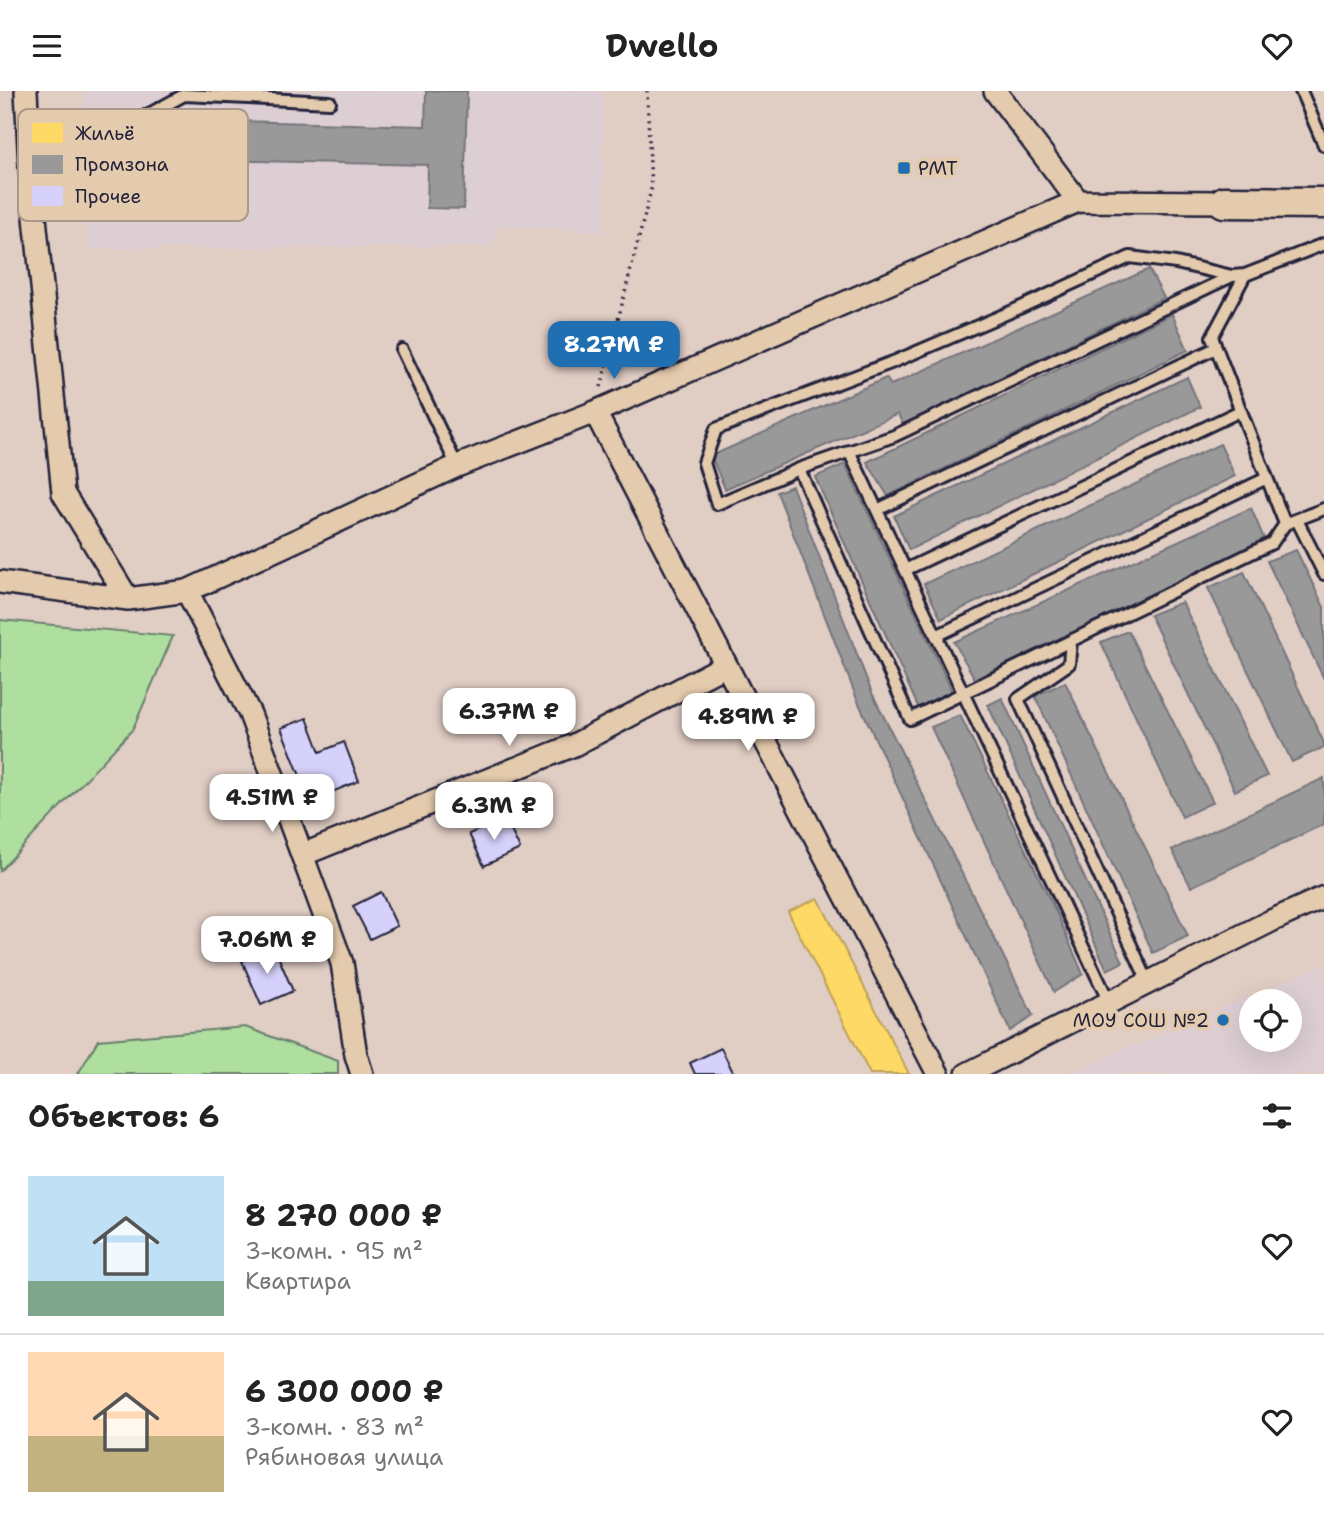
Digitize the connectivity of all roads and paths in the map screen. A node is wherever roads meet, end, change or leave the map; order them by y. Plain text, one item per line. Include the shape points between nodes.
1 (26, 91) edge
2 (646, 91) edge
3 (995, 91) edge
4 (1301, 91) edge
5 (330, 102) dead end
6 (27, 109) edge
7 (159, 109) edge
8 (1324, 145) edge
9 (1078, 201) junction
10 (1224, 202) joint
11 (1324, 203) edge
12 (35, 221) edge
13 (1324, 244) edge
14 (1245, 275) junction
15 (1232, 276) junction
16 (1216, 348) junction
17 (401, 350) dead end
18 (1240, 411) junction
19 (595, 412) junction
20 (849, 451) junction
21 (457, 465) junction
22 (799, 469) junction
23 (1267, 478) junction
24 (1324, 509) edge
25 (877, 510) junction
26 (1297, 520) junction
27 (1285, 524) junction
28 (905, 571) junction
29 (1324, 574) edge
30 (0, 582) edge
31 (187, 591) junction
32 (128, 599) junction
33 (936, 636) junction
34 (1071, 641) junction
35 (726, 665) junction
36 (963, 694) junction
37 (302, 855) junction
38 (1324, 897) edge
39 (1148, 982) junction
40 (1109, 1002) junction
41 (362, 1074) edge
42 (938, 1074) edge
43 (967, 1074) edge

1 - 6 street
2 - 19 path via 651,190
3 - 9 street
4 - 8 lane
5 - 7 lane via 184,95
9 - 10 street
9 - 19 street
10 - 11 street
12 - 32 street via 63,493
13 - 14 lane
14 - 15 lane
14 - 16 lane via 1212,337
15 - 20 lane via 894,436
15 - 22 lane via 1130,257 893,362 716,429 704,463 717,504
16 - 18 lane
16 - 25 lane
17 - 21 lane
18 - 23 lane
18 - 28 lane
19 - 21 street
19 - 35 street
20 - 22 lane
20 - 25 lane
21 - 31 street
22 - 36 lane via 910,719
23 - 27 lane
23 - 33 lane
24 - 26 lane
25 - 28 lane
26 - 27 lane
26 - 29 lane
27 - 34 lane via 1272,543
28 - 33 lane
30 - 32 street
31 - 32 street
31 - 37 street via 250,714
33 - 36 lane
34 - 36 lane
34 - 39 lane via 1069,664 1018,699
35 - 37 street via 574,745
35 - 42 street
36 - 40 lane
37 - 41 street via 342,963
38 - 39 street
39 - 40 street
40 - 43 street

